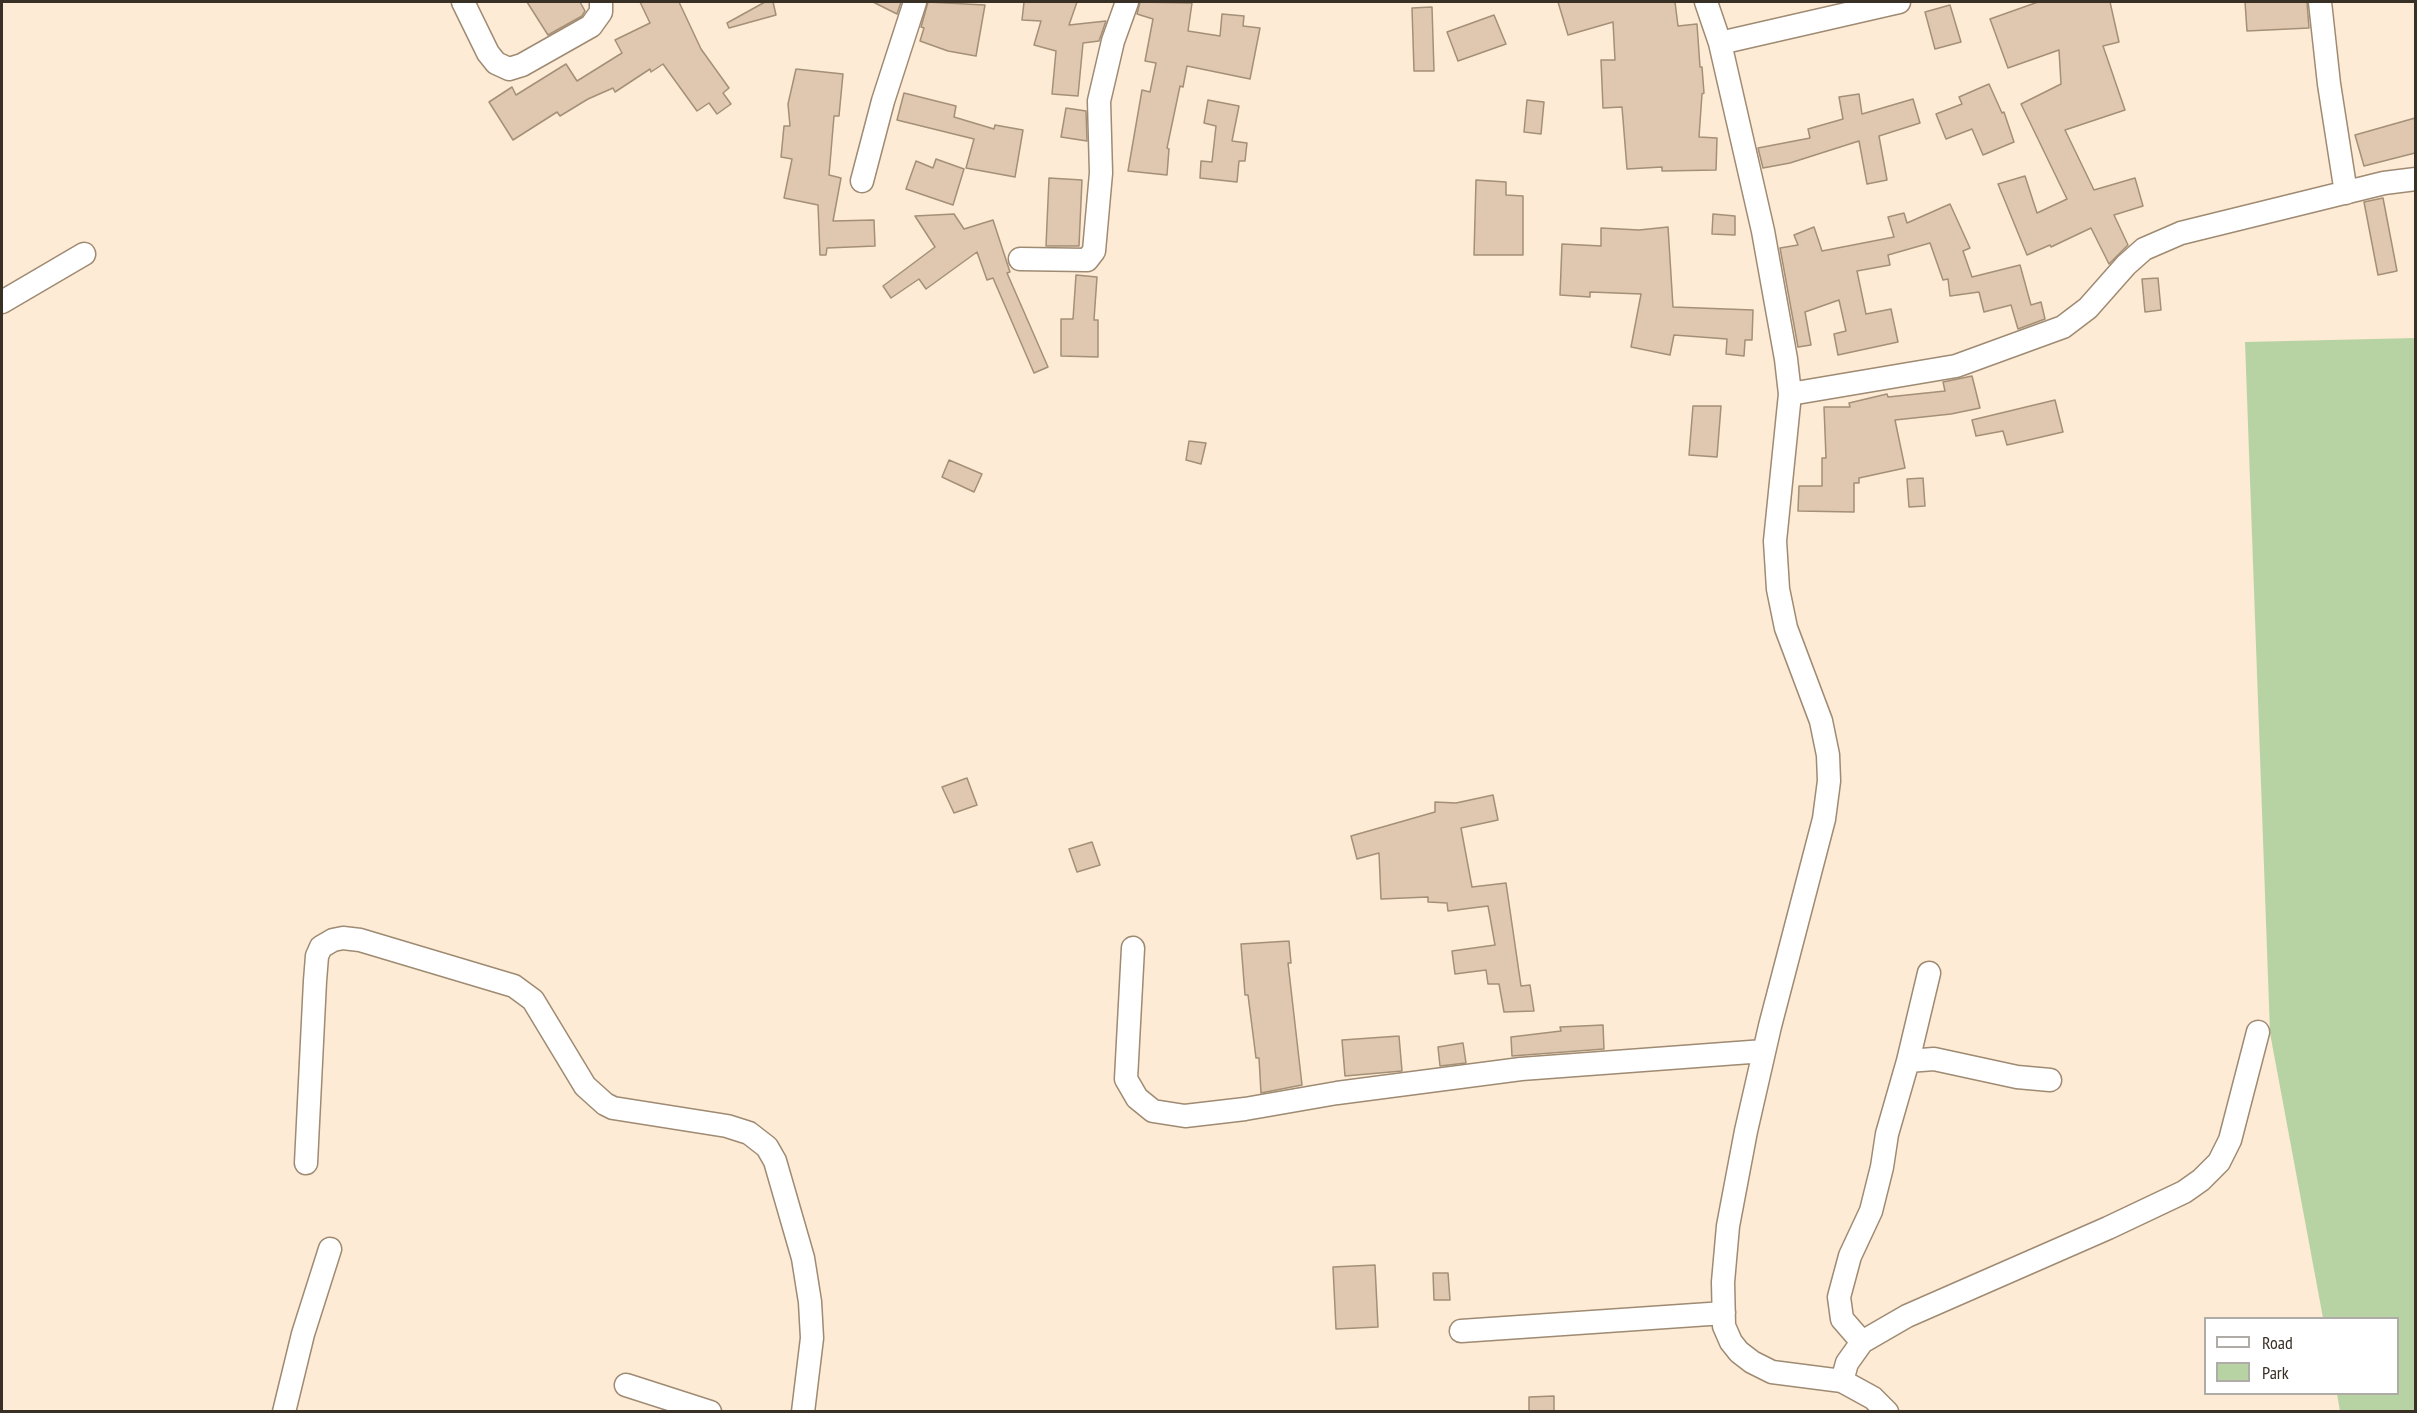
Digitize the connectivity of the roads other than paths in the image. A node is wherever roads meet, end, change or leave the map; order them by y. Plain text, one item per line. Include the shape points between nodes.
1 (463, 2) edge
2 (601, 2) edge
3 (915, 2) edge
4 (1127, 2) edge
5 (1707, 2) edge
6 (1899, 2) edge
7 (2320, 2) edge
8 (1720, 43) junction
9 (2415, 179) edge
10 (862, 181) dead end
11 (2346, 193) junction
12 (84, 254) dead end
13 (1020, 259) dead end
14 (2, 302) edge
15 (1790, 394) junction
16 (1133, 948) dead end
17 (1929, 973) dead end
18 (2258, 1032) dead end
19 (1764, 1051) junction
20 (1908, 1061) junction
21 (2050, 1080) dead end
22 (306, 1163) dead end
23 (330, 1249) dead end
24 (1724, 1313) junction
25 (1461, 1330) dead end
26 (1862, 1342) junction
27 (1842, 1381) junction
28 (626, 1385) dead end
29 (284, 1412) edge
30 (710, 1412) edge
31 (803, 1412) edge
32 (1887, 1412) edge

1 - 2 street via 488,53 496,63 509,69 522,66 591,26 601,12
3 - 10 street
4 - 13 street via 1099,101 1101,173 1094,252 1087,260
5 - 8 street
6 - 8 street
7 - 11 street
8 - 15 street via 1763,231
9 - 11 street
11 - 15 street via 2181,233 2144,249 2088,308 2063,327 1956,366
12 - 14 street
15 - 19 street via 1775,541 1778,589 1786,628 1821,721 1829,781 1824,819
16 - 19 street via 1126,1078 1137,1098 1153,1111 1185,1116 1521,1069
17 - 20 street
18 - 26 street via 2230,1140 2219,1162 2201,1180 2108,1228 1907,1316
19 - 24 street via 1728,1226
20 - 21 street via 1934,1059
20 - 26 street via 1871,1211 1850,1256 1839,1297 1842,1319
22 - 31 street via 315,981 321,947 343,938 360,940 514,986 532,999 585,1086 605,1104 727,1126 749,1134 766,1147 775,1161 800,1247 810,1302 812,1338
23 - 29 street
24 - 25 street
24 - 27 street via 1724,1326 1731,1342 1752,1362 1772,1372
26 - 27 street via 1847,1363
27 - 32 street via 1873,1398
28 - 30 street

